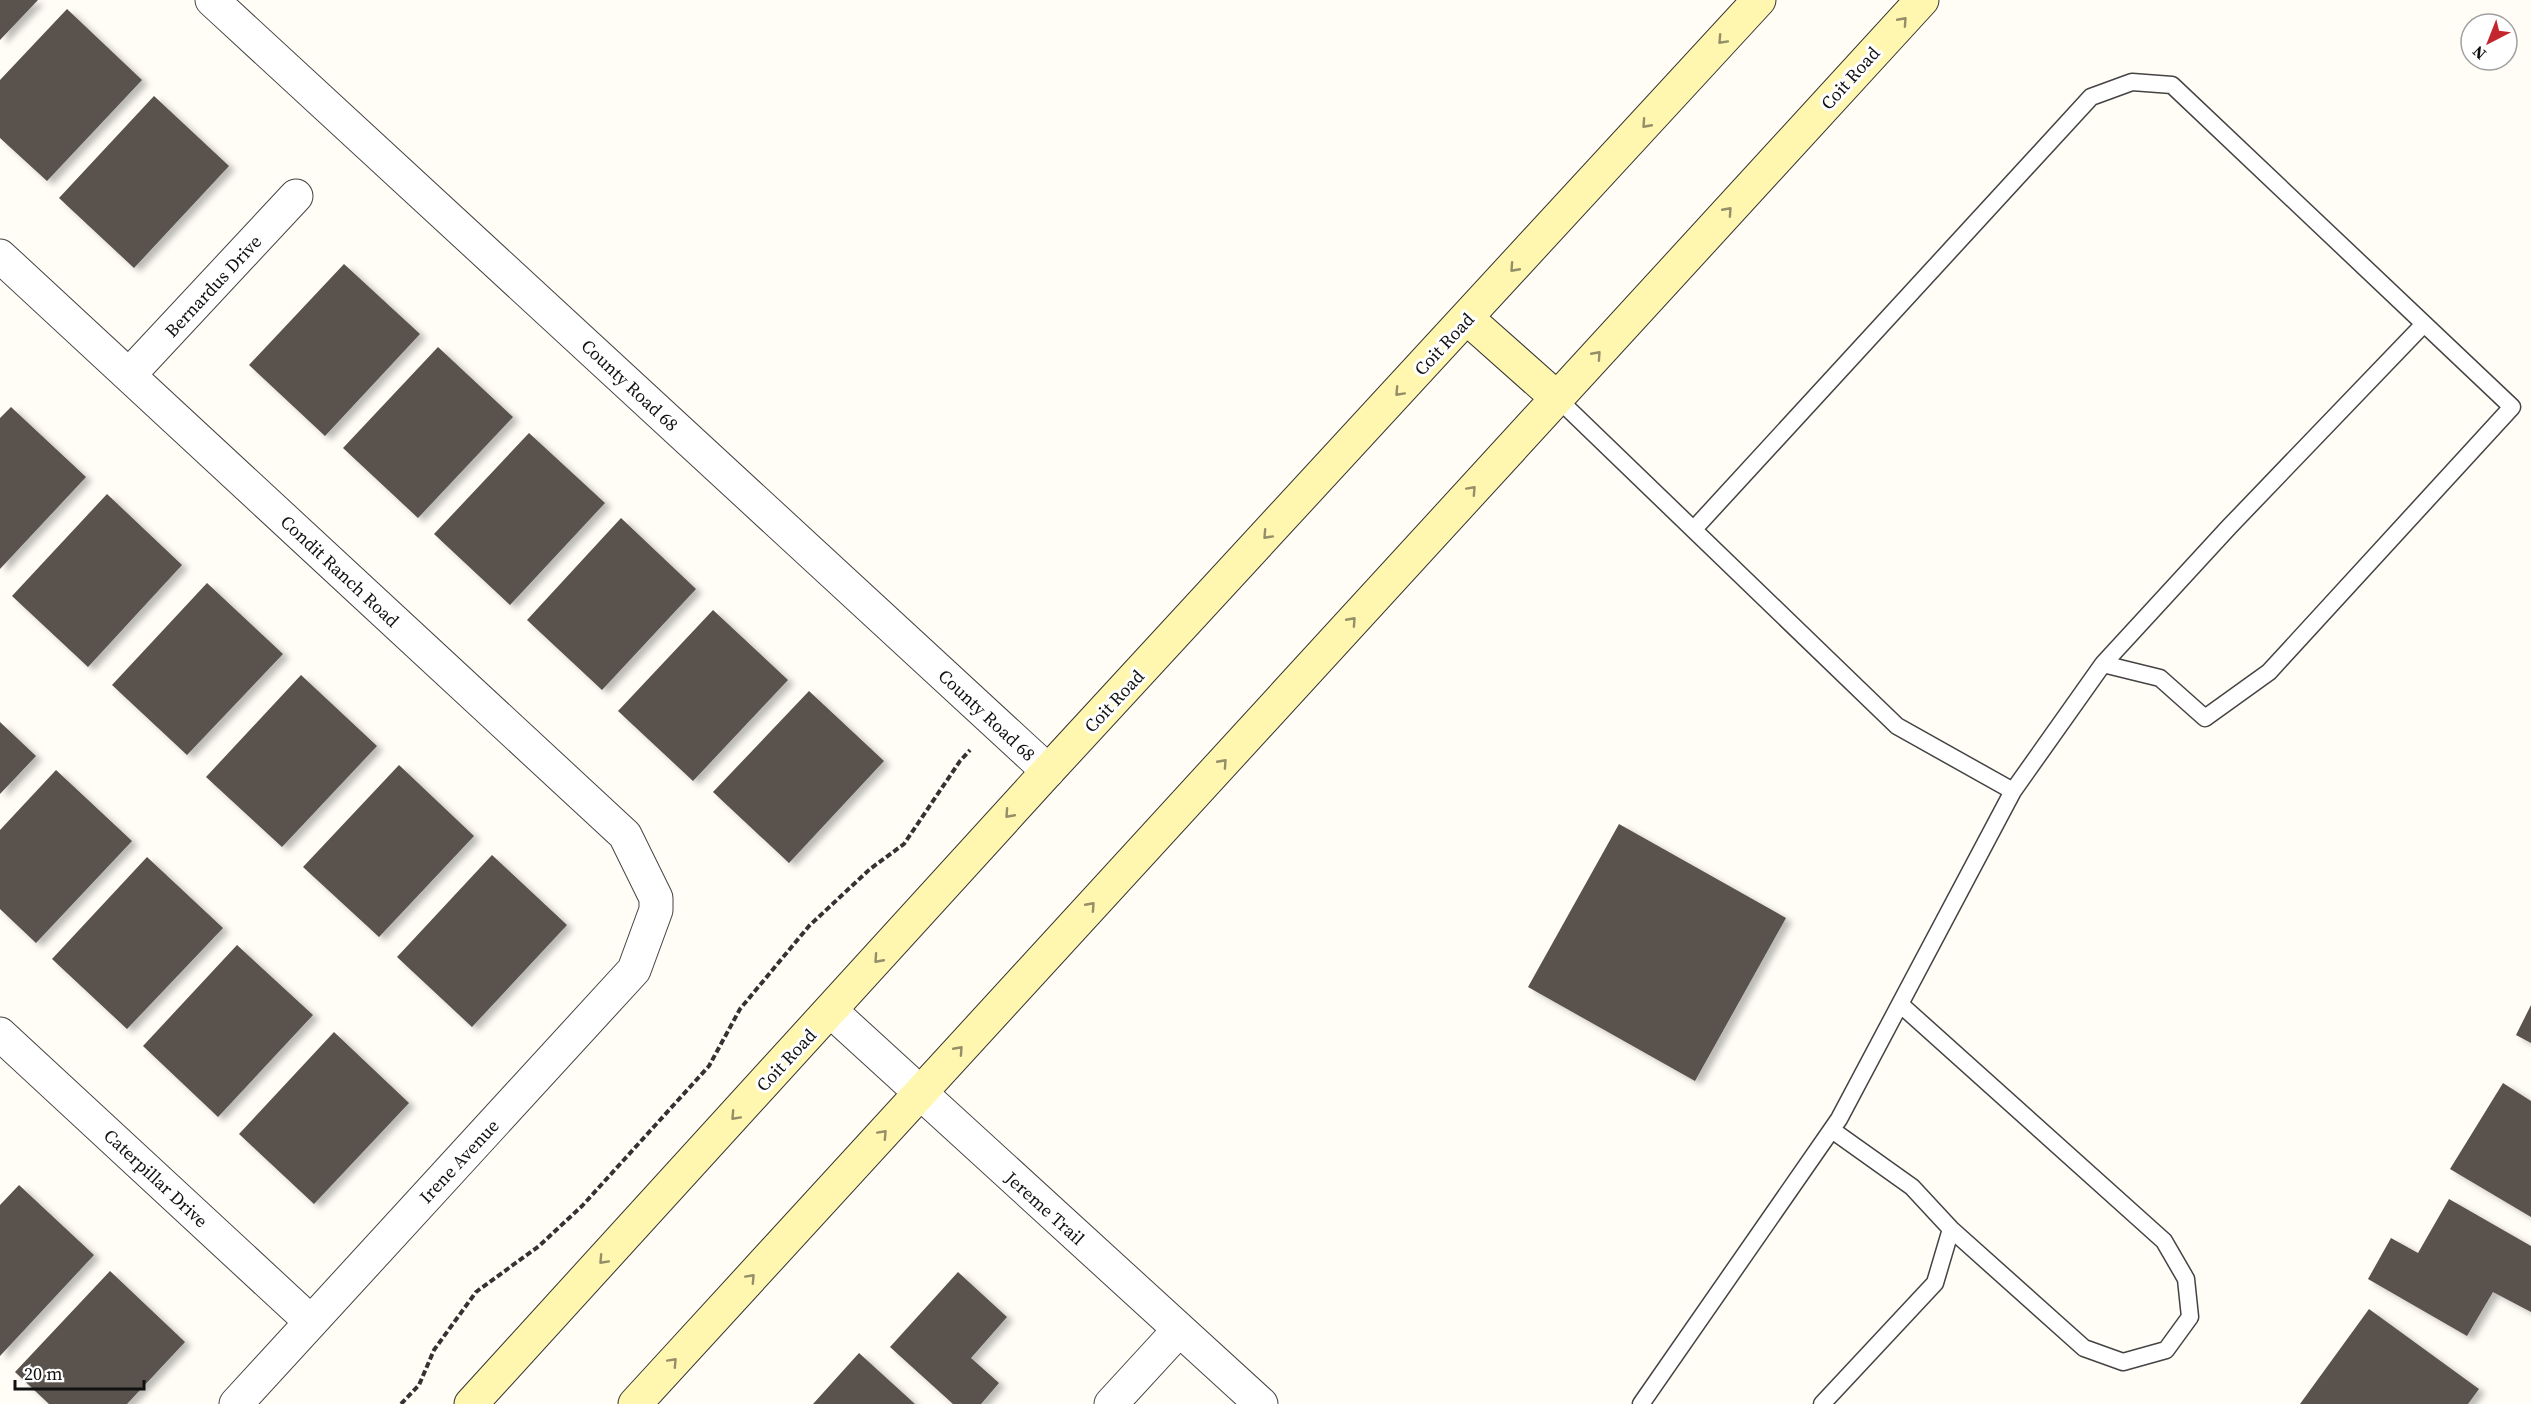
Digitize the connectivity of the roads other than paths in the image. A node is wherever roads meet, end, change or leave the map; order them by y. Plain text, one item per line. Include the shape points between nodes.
1 (212, 0) edge
2 (1760, 0) edge
3 (1922, 0) edge
4 (297, 196) dead end
5 (0, 256) edge
6 (1468, 319) junction
7 (2424, 324) junction
8 (129, 375) junction
9 (1557, 398) junction
10 (1694, 530) junction
11 (2103, 664) junction
12 (1048, 771) junction
13 (2013, 791) junction
14 (656, 904) joint
15 (1900, 1004) junction
16 (831, 1011) junction
17 (0, 1034) edge
18 (920, 1094) junction
19 (1832, 1130) junction
20 (1951, 1229) junction
21 (311, 1322) junction
22 (1179, 1330) junction
23 (236, 1404) edge
24 (471, 1404) edge
25 (635, 1404) edge
26 (1111, 1404) edge
27 (1261, 1404) edge
28 (1641, 1404) edge
29 (1822, 1404) edge

1 - 12 street, County Road 68
2 -> 6 main road, Coit Road
9 -> 3 main road, Coit Road
4 - 8 street, Bernardus Drive
5 - 8 street, Condit Ranch Road
6 - 9 main road
6 -> 12 main road, Coit Road
7 - 10 lane via 2172,85 2132,82 2091,98
7 - 11 lane
7 - 11 lane via 2512,407 2269,672 2205,718 2160,678
8 - 14 street, Condit Ranch Road via 625,836
9 - 10 lane
18 -> 9 main road, Coit Road
10 - 13 lane via 1898,726
11 - 13 lane
12 -> 16 main road, Coit Road
13 - 15 lane
14 - 21 street, Irene Avenue via 634,970
15 - 19 lane
15 - 20 lane via 2164,1241 2186,1279 2190,1317 2166,1350 2123,1362 2084,1348
16 - 18 street, Jereme Trail
16 -> 24 main road, Coit Road
17 - 21 street, Caterpillar Drive
18 - 22 street, Jereme Trail
25 -> 18 main road, Coit Road
19 - 20 lane via 1912,1187
19 - 28 lane
20 - 29 lane via 1935,1283
21 - 23 street, Irene Avenue
22 - 26 street
22 - 27 street, Jereme Trail

